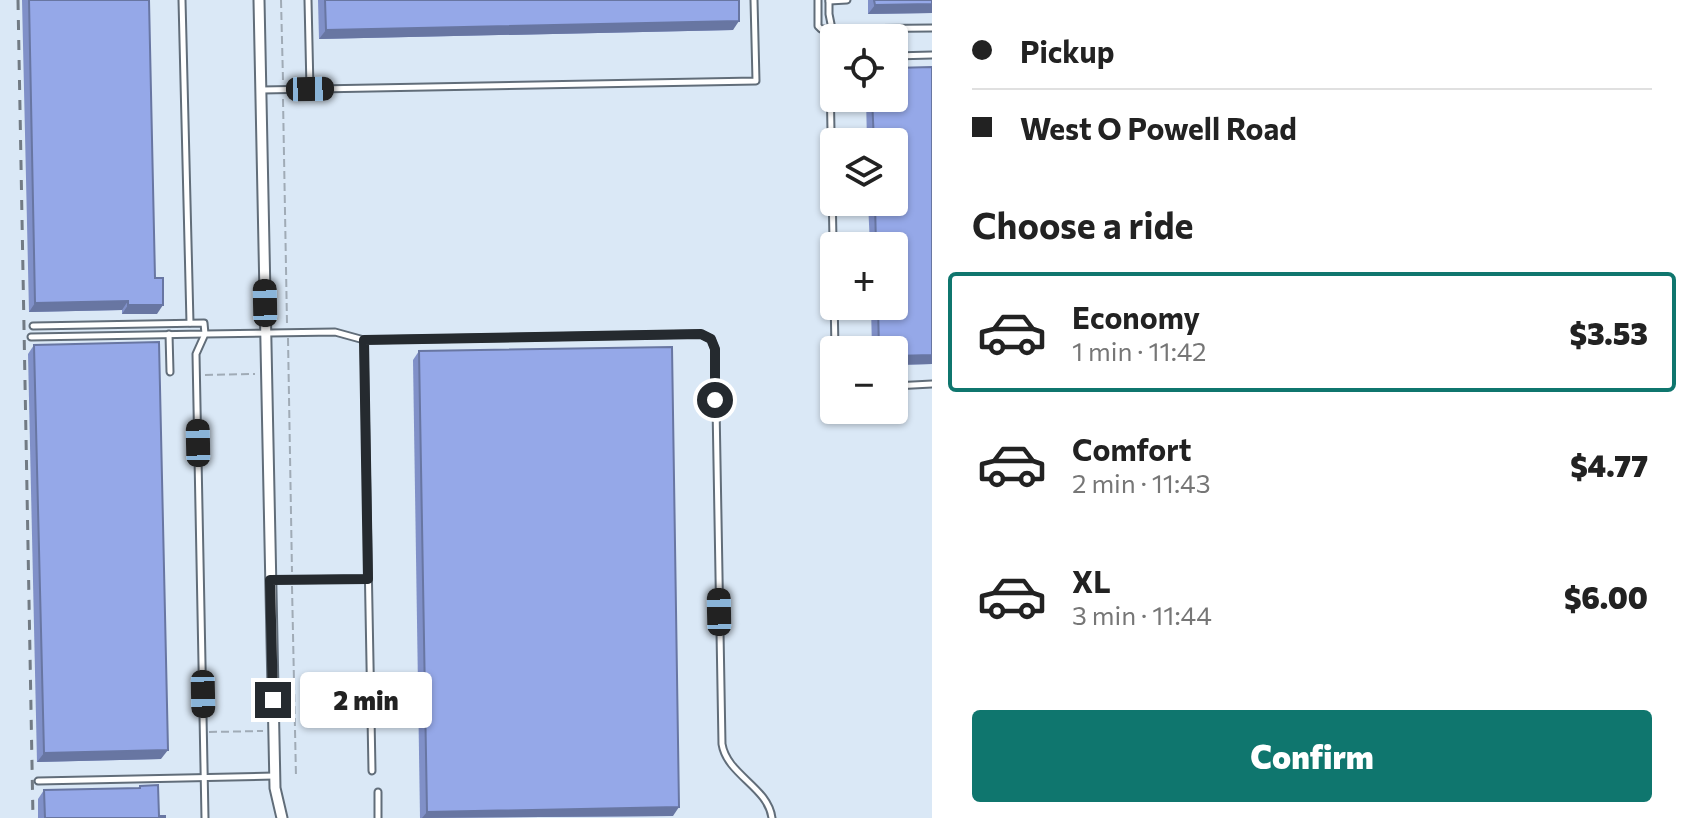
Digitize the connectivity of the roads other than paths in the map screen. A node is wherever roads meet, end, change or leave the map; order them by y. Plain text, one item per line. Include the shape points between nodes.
1 (182, 0) edge
2 (259, 0) edge
3 (308, 0) edge
4 (754, 0) edge
5 (818, 0) edge
6 (829, 0) edge
7 (847, 0) edge
8 (831, 24) edge
9 (820, 28) edge
10 (908, 28) edge
11 (932, 28) edge
12 (932, 55) edge
13 (908, 56) edge
14 (310, 89) junction
15 (261, 90) junction
16 (831, 112) edge
17 (190, 323) junction
18 (33, 326) dead end
19 (169, 334) junction
20 (205, 334) junction
21 (266, 334) junction
22 (835, 336) edge
23 (31, 337) dead end
24 (364, 340) junction
25 (170, 372) dead end
26 (932, 384) edge
27 (908, 385) edge
28 (368, 579) junction
29 (270, 580) junction
30 (372, 771) dead end
31 (274, 776) junction
32 (205, 777) junction
33 (38, 781) dead end
34 (378, 792) dead end
35 (205, 818) edge
36 (282, 818) edge
37 (378, 818) edge
38 (772, 818) edge

1 - 17 lane
2 - 15 street
3 - 14 lane
4 - 14 lane via 756,81
5 - 9 lane
6 - 7 lane
6 - 8 lane
10 - 11 lane
12 - 13 lane
14 - 15 lane
15 - 21 street
16 - 22 lane
17 - 18 lane
17 - 20 lane via 204,323
19 - 20 lane
19 - 23 lane
19 - 25 lane
20 - 21 lane
20 - 32 lane via 196,354
21 - 24 lane via 335,332
21 - 29 street
24 - 28 lane
24 - 38 lane via 701,334 711,339 722,744 727,759 766,802
26 - 27 lane
28 - 29 lane
28 - 30 lane
29 - 31 street
31 - 32 lane
31 - 36 street
32 - 33 lane
32 - 35 lane
34 - 37 lane

